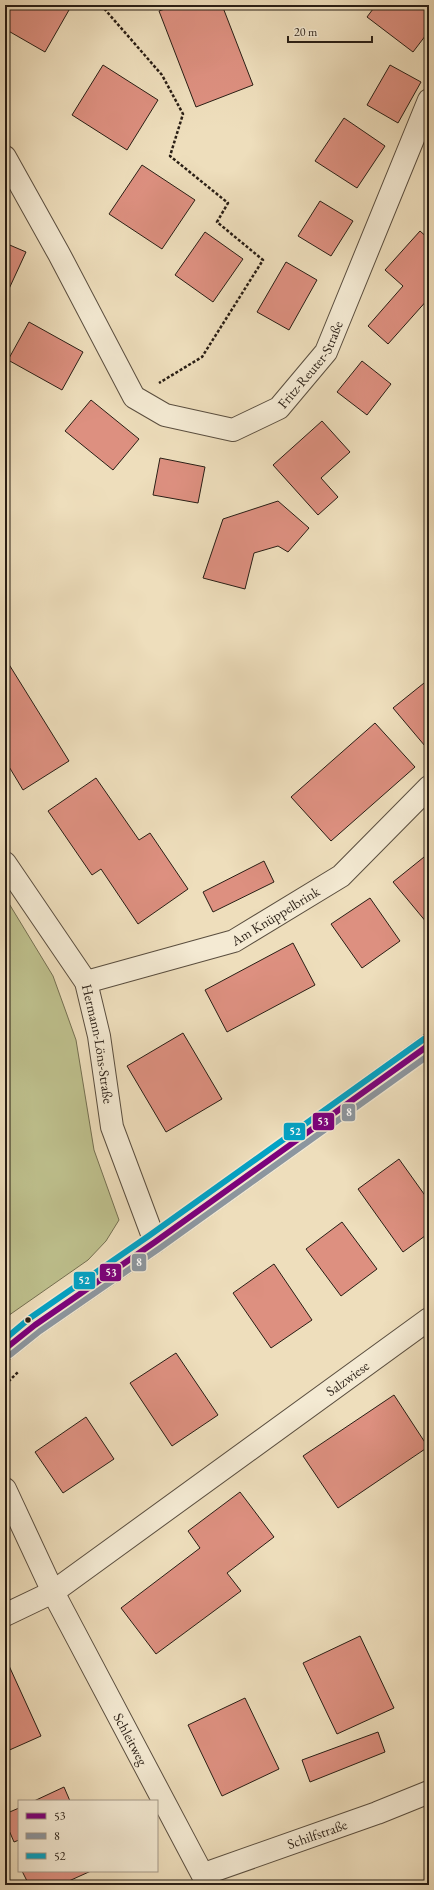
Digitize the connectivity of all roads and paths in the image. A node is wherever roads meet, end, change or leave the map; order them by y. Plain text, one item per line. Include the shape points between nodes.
1 (101, 5) edge
2 (429, 100) edge
3 (5, 157) edge
4 (134, 397) junction
5 (429, 787) edge
6 (5, 863) edge
7 (86, 982) junction
8 (429, 1045) edge
9 (154, 1242) junction
10 (429, 1319) edge
11 (5, 1349) edge
12 (5, 1489) edge
13 (53, 1592) junction
14 (5, 1615) edge
15 (429, 1792) edge
16 (206, 1880) edge

1 - 4 path via 162,75 183,114 170,156 228,203 217,222 263,260 202,357
2 - 4 street, Fritz-Reuter-Straße via 326,352 278,408 233,430 165,415
3 - 4 street
5 - 7 street, Am Knüppelbrink via 341,876 234,941
6 - 7 street, Hermann-Löns-Straße
7 - 9 street, Hermann-Löns-Straße via 100,1036 112,1127
8 - 9 street
9 - 11 street
10 - 13 street, Salzwiese
12 - 13 street, Schleitweg
13 - 14 street
13 - 16 street, Schleitweg
15 - 16 street, Schilfstraße

